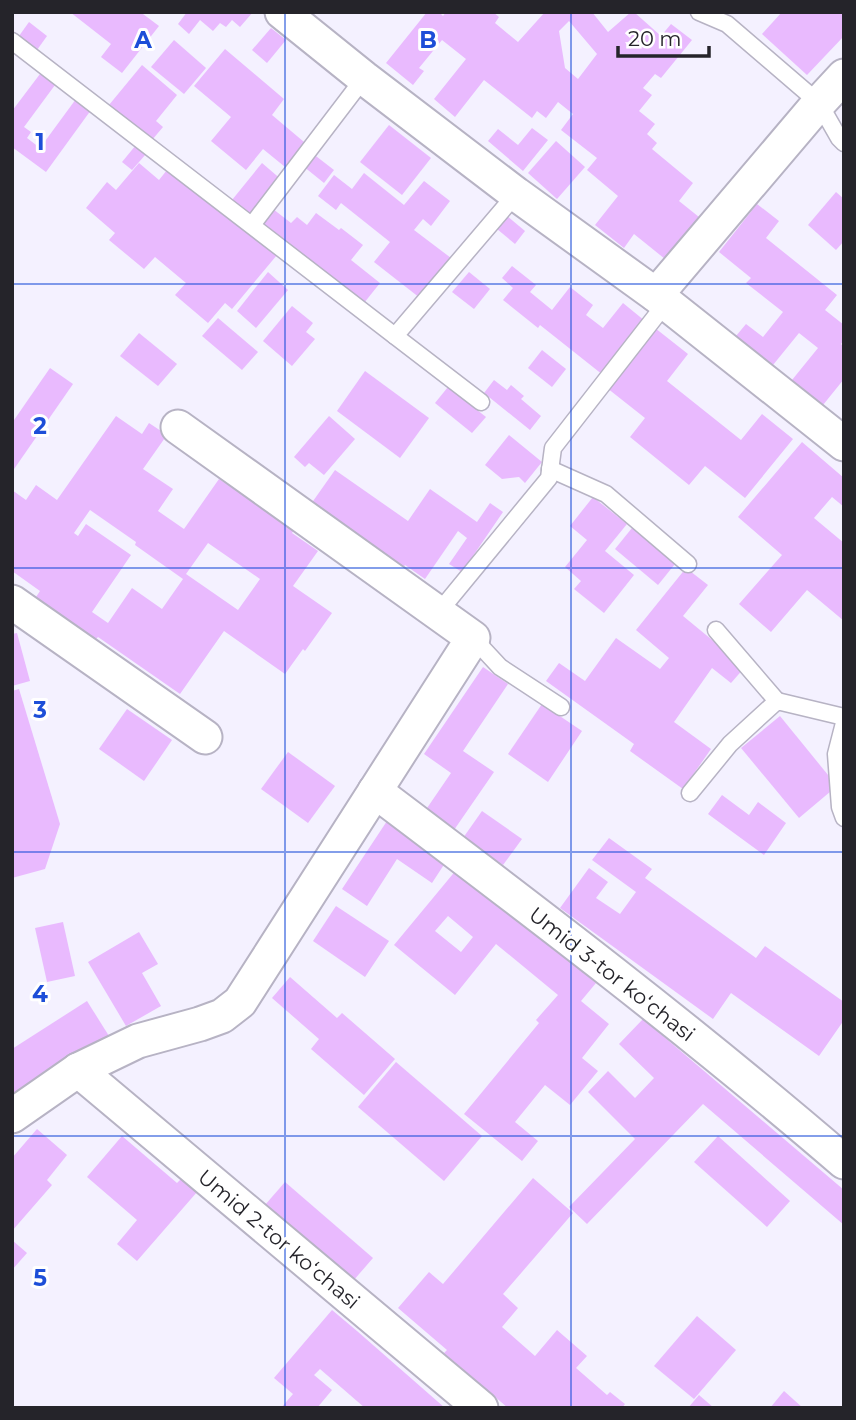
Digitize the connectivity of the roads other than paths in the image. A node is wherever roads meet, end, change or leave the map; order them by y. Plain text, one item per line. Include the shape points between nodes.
1 (282, 12) edge
2 (699, 12) edge
3 (12, 41) edge
4 (844, 76) edge
5 (364, 78) junction
6 (819, 103) junction
7 (844, 144) edge
8 (516, 194) junction
9 (251, 225) junction
10 (661, 299) junction
11 (395, 335) junction
12 (481, 402) dead end
13 (178, 427) dead end
14 (844, 444) edge
15 (550, 469) junction
16 (688, 564) dead end
17 (12, 601) edge
18 (438, 613) junction
19 (716, 630) dead end
20 (473, 638) junction
21 (777, 701) junction
22 (561, 707) dead end
23 (844, 717) edge
24 (844, 723) edge
25 (205, 737) dead end
26 (375, 791) junction
27 (690, 793) dead end
28 (844, 818) edge
29 (78, 1070) junction
30 (12, 1116) edge
31 (844, 1162) edge
32 (481, 1408) edge

1 - 5 street
2 - 6 lane via 727,24
3 - 9 lane
4 - 6 street
5 - 8 street
5 - 9 lane
6 - 7 lane
6 - 10 street
8 - 10 street
8 - 11 lane
9 - 11 lane
10 - 14 street
10 - 15 lane via 553,448
11 - 12 lane
13 - 18 street
15 - 16 lane via 606,494
15 - 18 lane via 549,478
17 - 25 street
18 - 20 street
19 - 21 lane
20 - 22 lane via 500,667
20 - 26 street
21 - 23 lane
21 - 27 lane via 730,744
24 - 28 lane via 836,754
26 - 29 street via 240,1002 222,1016 138,1041
26 - 31 street, Umid 3-tor koʻchasi via 767,1096
29 - 30 street
29 - 32 street, Umid 2-tor koʻchasi

